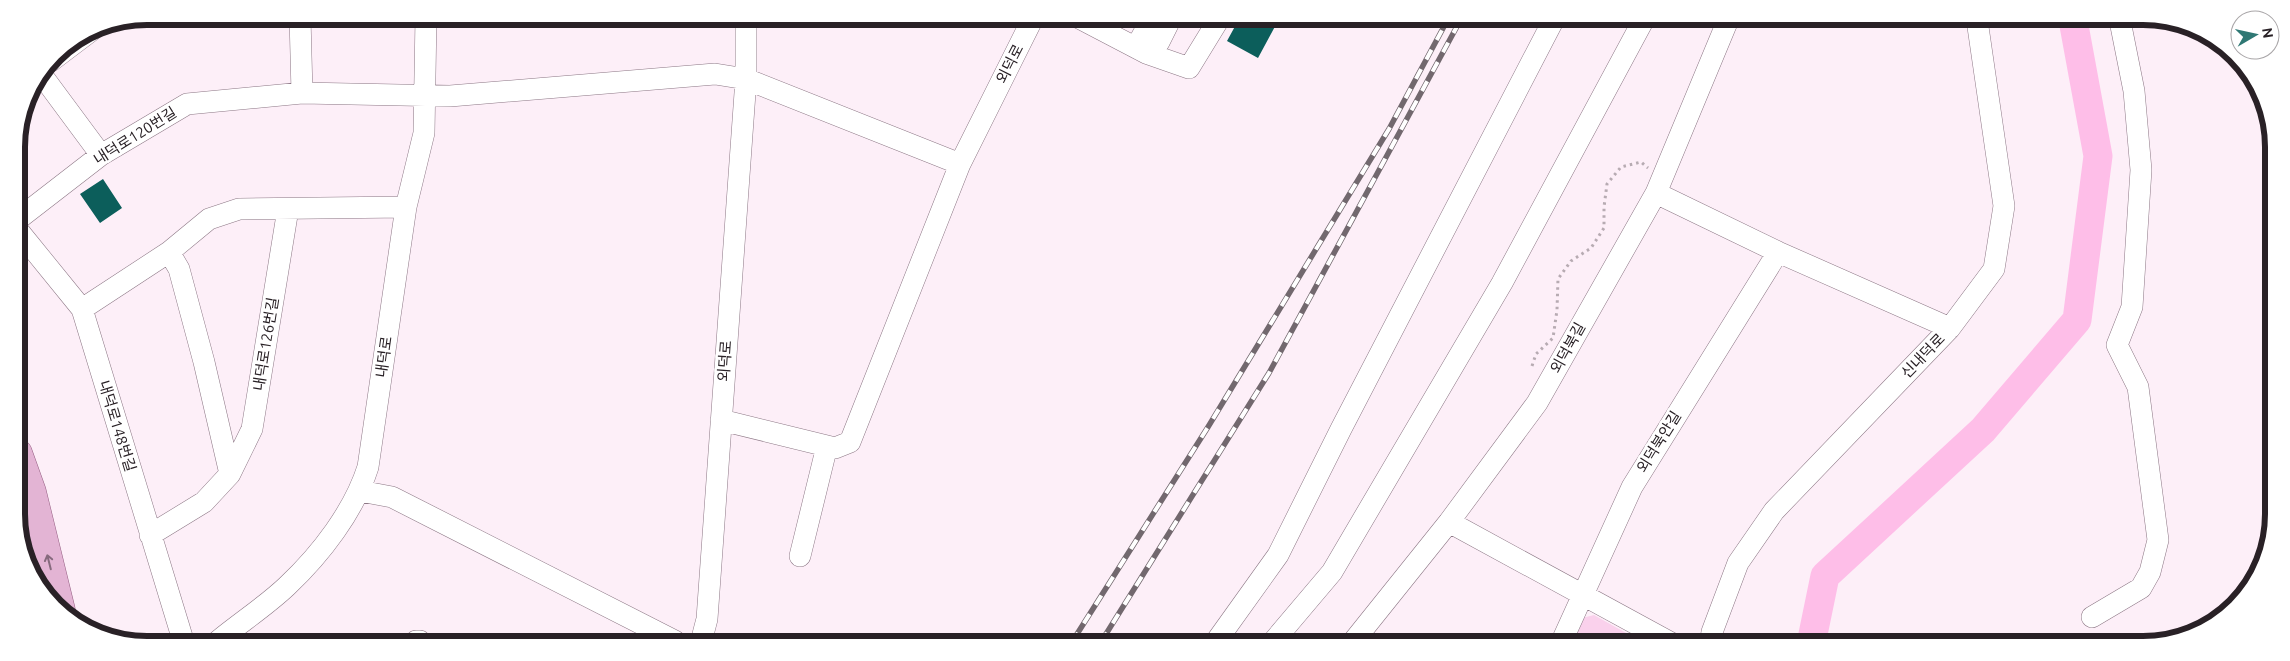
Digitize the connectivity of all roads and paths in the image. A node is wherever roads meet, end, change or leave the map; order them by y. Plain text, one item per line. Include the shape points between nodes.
1 (300, 25) edge
2 (426, 25) edge
3 (746, 25) edge
4 (1030, 25) edge
5 (1092, 25) edge
6 (1148, 25) edge
7 (1168, 25) edge
8 (1215, 25) edge
9 (1551, 25) edge
10 (1641, 25) edge
11 (1726, 25) edge
12 (1978, 25) edge
13 (2121, 25) edge
14 (1146, 53) junction
15 (746, 79) junction
16 (45, 80) edge
17 (302, 94) junction
18 (424, 96) junction
19 (101, 155) junction
20 (960, 164) junction
21 (1651, 170) dead end
22 (1656, 193) junction
23 (406, 207) junction
24 (288, 209) junction
25 (25, 214) edge
26 (25, 239) edge
27 (169, 252) junction
28 (1778, 252) junction
29 (82, 309) junction
30 (1950, 328) junction
31 (1532, 366) dead end
32 (721, 420) junction
33 (828, 446) junction
34 (25, 472) edge
35 (230, 474) junction
36 (360, 491) junction
37 (1449, 522) junction
38 (150, 536) junction
39 (800, 556) dead end
40 (1584, 595) junction
41 (58, 596) edge
42 (2092, 618) dead end
43 (182, 636) edge
44 (224, 636) edge
45 (663, 636) edge
46 (703, 636) edge
47 (1221, 636) edge
48 (1278, 636) edge
49 (1358, 636) edge
50 (1564, 636) edge
51 (1658, 636) edge
52 (1711, 636) edge

1 - 17 street
2 - 18 street, 내덕로
3 - 15 street, 외덕로
4 - 20 street, 외덕로
5 - 14 street
6 - 14 street via 1142,38
7 - 14 street via 1159,42
8 - 14 street via 1188,68
9 - 47 street via 1278,555
10 - 48 street via 1502,283 1332,572
11 - 22 street, 외덕북길
12 - 30 street, 신내덕로 via 2004,206 1994,269
13 - 42 street via 2134,91 2141,170 2132,307 2117,345 2138,387 2158,540 2150,572 2141,588
15 - 18 street via 715,74
15 - 20 street
15 - 32 street, 외덕로
16 - 19 street
17 - 18 street, 내덕로120번길
17 - 19 street, 내덕로120번길 via 187,104
18 - 23 street, 내덕로 via 424,133
19 - 25 street, 내덕로120번길
20 - 33 street, 외덕로 via 850,442 835,448
21 - 31 path via 1641,162 1621,167 1607,184 1604,228 1591,248 1571,262 1558,279 1552,338 1536,354
22 - 28 street
22 - 37 street, 외덕북길 via 1537,403
23 - 24 street
23 - 36 street, 내덕로 via 368,467
24 - 27 street via 239,209 209,219
24 - 35 street, 내덕로126번길 via 252,429
26 - 29 street, 내덕로148번길
27 - 29 street
27 - 35 street via 179,268
28 - 30 street
28 - 40 street, 외덕북안길 via 1632,487
29 - 38 street, 내덕로148번길
30 - 52 street, 신내덕로 via 1774,511 1738,564
32 - 33 street
32 - 46 street, 외덕로 via 707,619
33 - 39 street
41 -> 34 main road
35 - 38 street, 내덕로126번길 via 204,502
36 - 44 street, 내덕로 via 324,545 287,586
36 - 45 street via 392,497
37 - 40 street
37 - 49 street, 외덕북길
38 - 43 street, 내덕로148번길
40 - 50 street, 외덕북안길
40 - 51 street

